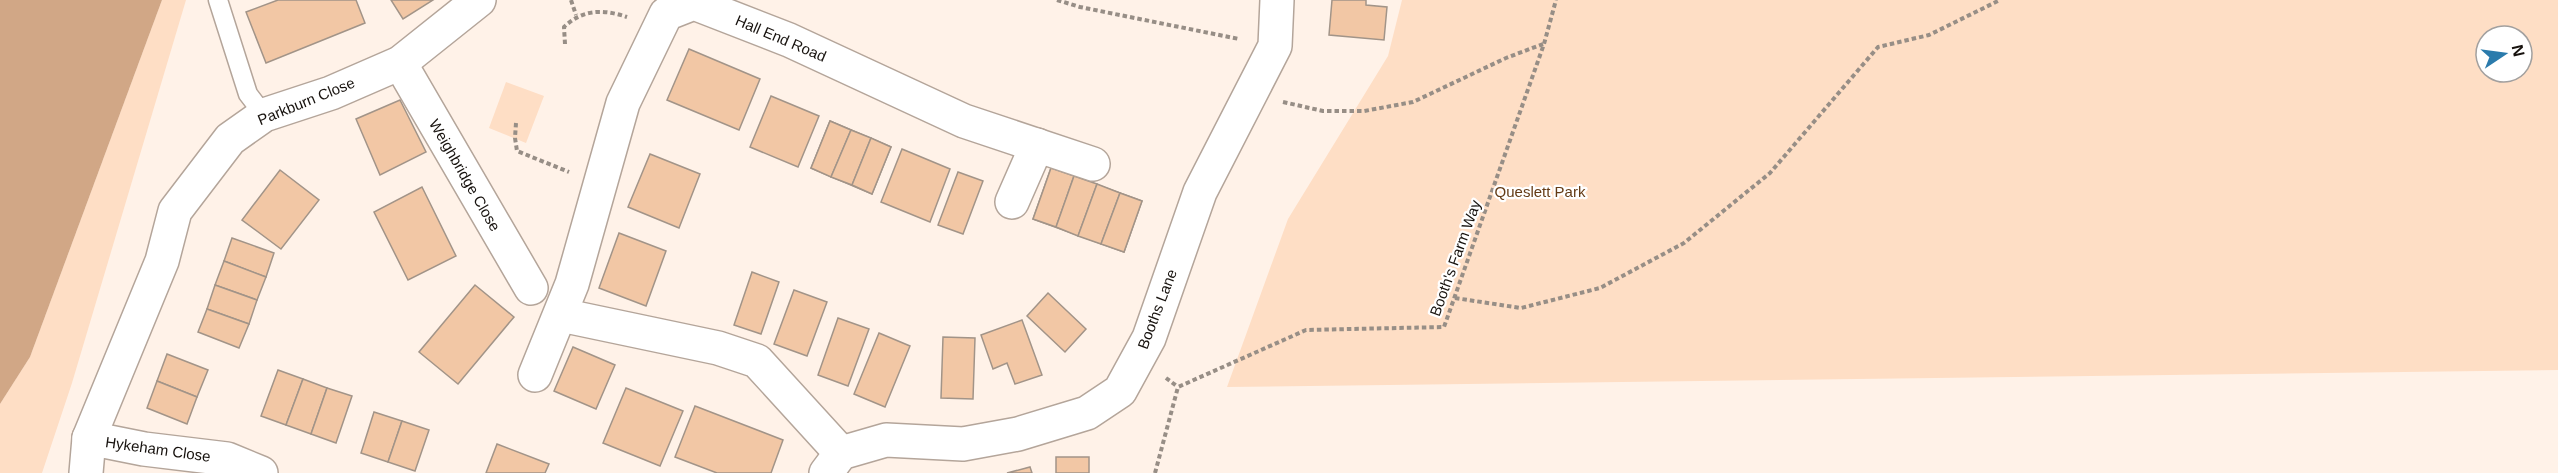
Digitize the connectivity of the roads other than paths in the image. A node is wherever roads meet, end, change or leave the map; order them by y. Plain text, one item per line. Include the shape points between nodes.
1 (218, 0) edge
2 (479, 0) edge
3 (1277, 0) edge
4 (400, 63) junction
5 (264, 116) junction
6 (1037, 145) junction
7 (1093, 164) dead end
8 (1012, 202) dead end
9 (531, 288) dead end
10 (561, 315) junction
11 (535, 375) dead end
12 (89, 438) junction
13 (833, 463) edge
14 (86, 473) edge
15 (261, 473) edge

1 - 5 lane via 248,94
2 - 4 street, Parkburn Close
3 - 13 street, Booths Lane via 1275,46 1200,192 1149,338 1120,391 1087,413 1018,434 963,444 886,440
4 - 5 street, Parkburn Close
4 - 9 street, Weighbridge Close
5 - 12 street, Parkburn Close via 230,139 175,211 162,261
6 - 7 street, Hall End Road
6 - 8 street
6 - 10 street, Hall End Road via 964,121 789,40 694,3 666,14 623,103
10 - 11 street, Hall End Road
10 - 13 street via 718,348 757,361
12 - 14 street, Parkburn Close
12 - 15 street, Hykeham Close via 227,459

